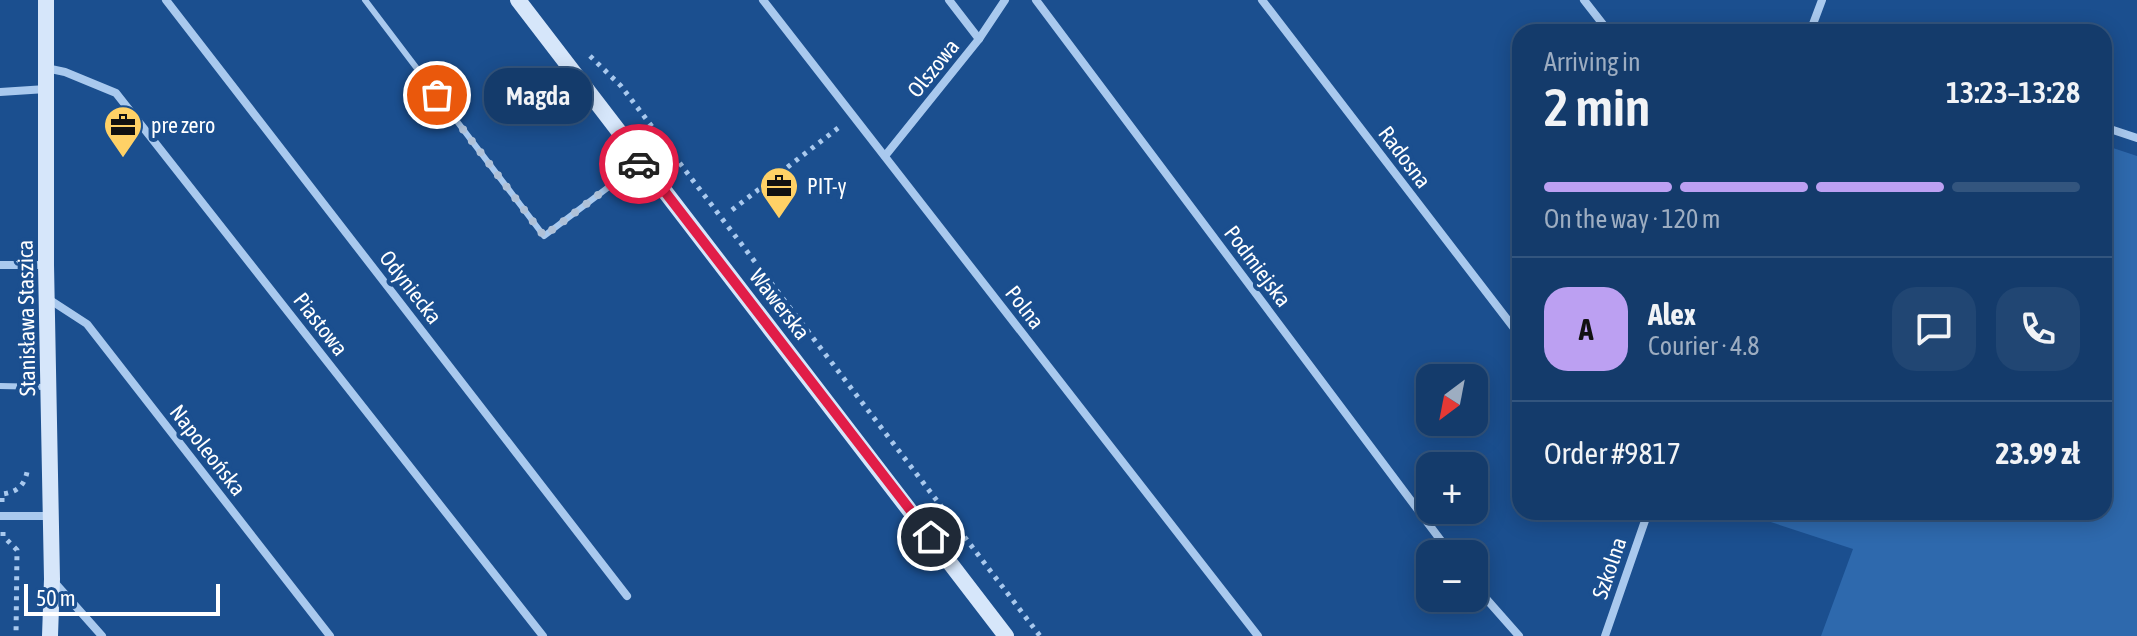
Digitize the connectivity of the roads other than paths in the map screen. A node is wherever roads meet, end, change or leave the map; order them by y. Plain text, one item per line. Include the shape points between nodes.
1 (46, 0) edge
2 (166, 0) edge
3 (365, 0) edge
4 (518, 0) edge
5 (763, 0) edge
6 (949, 0) edge
7 (1005, 0) edge
8 (1036, 0) edge
9 (1262, 0) edge
10 (1584, 0) edge
11 (1822, 0) edge
12 (1603, 24) edge
13 (1813, 24) edge
14 (979, 39) junction
15 (46, 68) junction
16 (47, 89) junction
17 (0, 92) edge
18 (2112, 130) edge
19 (2137, 138) edge
20 (885, 156) junction
21 (642, 162) junction
22 (0, 265) edge
23 (46, 265) junction
24 (47, 298) junction
25 (1512, 326) edge
26 (0, 386) edge
27 (49, 387) junction
28 (1, 516) edge
29 (50, 516) junction
30 (1645, 520) edge
31 (1441, 540) edge
32 (52, 579) junction
33 (627, 596) dead end
34 (1488, 601) edge
35 (50, 636) edge
36 (102, 636) edge
37 (330, 636) edge
38 (543, 636) edge
39 (1006, 636) edge
40 (1258, 636) edge
41 (1519, 636) edge
42 (1605, 636) edge

1 - 15 street, Stanisława Staszica
2 - 33 street, Odyniecka
3 - 21 lane via 544,236
4 - 21 street, Wawerska
5 - 20 street, Polna
6 - 14 street
7 - 14 street, Olszowa
8 - 31 street, Podmiejska
9 - 25 street, Radosna
10 - 12 street
11 - 13 street
14 - 20 street, Olszowa
15 - 16 street, Stanisława Staszica
15 - 38 street, Piastowa via 116,93
16 - 17 street
16 - 23 street, Stanisława Staszica
18 - 19 street
20 - 40 street, Polna
21 - 39 street, Wawerska
22 - 23 street
23 - 24 street, Stanisława Staszica
24 - 27 street, Stanisława Staszica
24 - 37 street, Napoleońska via 87,324
26 - 27 lane
27 - 29 street, Stanisława Staszica
28 - 29 street
29 - 32 street, Stanisława Staszica
30 - 42 street, Szkolna
32 - 35 street, Stanisława Staszica
32 - 36 street
34 - 41 street

